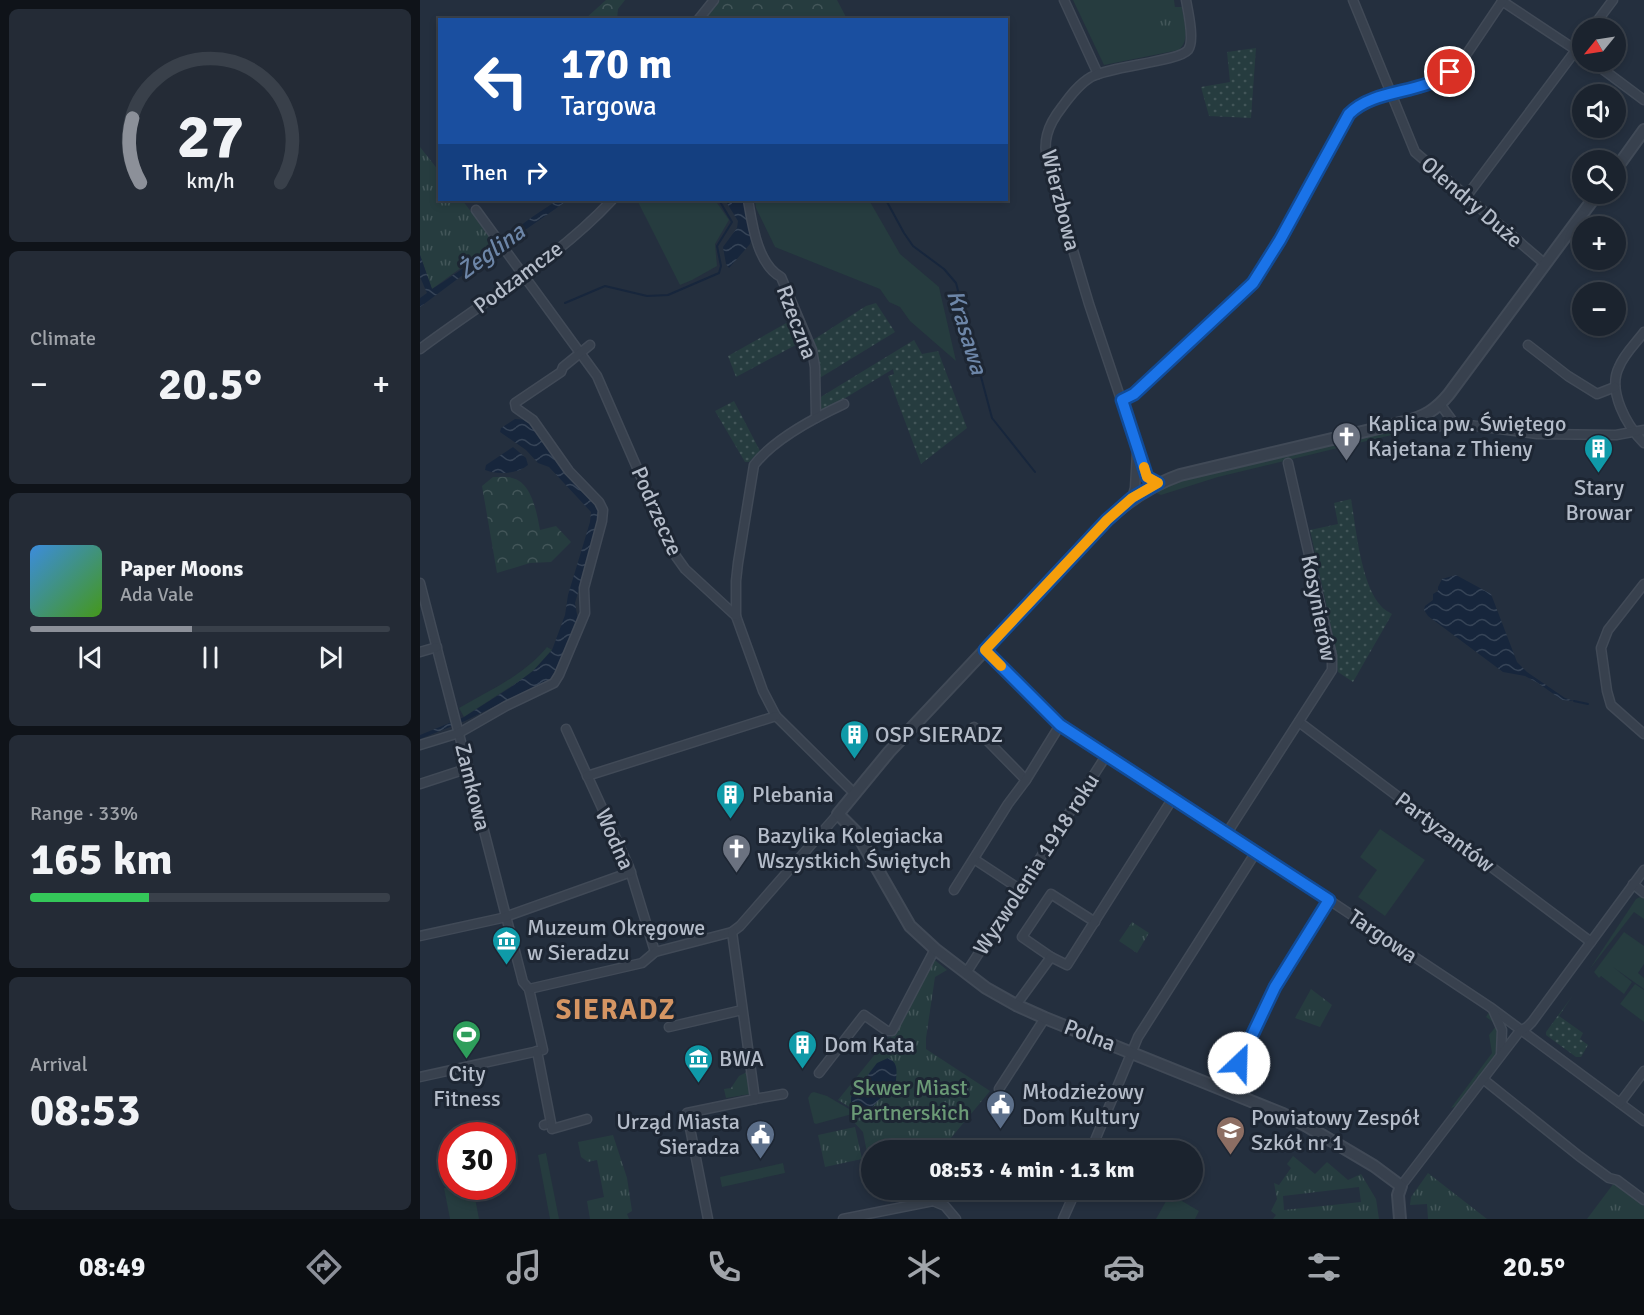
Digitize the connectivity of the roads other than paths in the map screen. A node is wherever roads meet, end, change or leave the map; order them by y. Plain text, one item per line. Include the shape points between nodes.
1 (714, 0) edge
2 (1064, 0) edge
3 (1186, 0) edge
4 (1353, 0) edge
5 (1502, 0) edge
6 (1613, 0) edge
7 (700, 18) edge
8 (1600, 18) edge
9 (1572, 47) edge
10 (1572, 62) edge
11 (1606, 72) edge
12 (1098, 74) junction
13 (1391, 94) junction
14 (1644, 100) edge
15 (1644, 130) edge
16 (1626, 155) edge
17 (1466, 197) junction
18 (611, 201) edge
19 (748, 201) edge
20 (1590, 204) edge
21 (476, 210) dead end
22 (1545, 264) junction
23 (524, 274) junction
24 (1644, 332) edge
25 (590, 345) dead end
26 (1528, 345) dead end
27 (420, 349) edge
28 (581, 352) junction
29 (1615, 387) junction
30 (1122, 400) junction
31 (844, 404) dead end
32 (1440, 404) junction
33 (816, 418) junction
34 (1425, 421) junction
35 (1454, 423) junction
36 (1640, 432) edge
37 (1644, 443) edge
38 (1137, 446) junction
39 (1288, 463) dead end
40 (1158, 483) junction
41 (1132, 498) junction
42 (1644, 584) edge
43 (421, 588) edge
44 (736, 616) junction
45 (437, 647) junction
46 (985, 650) junction
47 (420, 652) edge
48 (777, 716) junction
49 (1299, 722) junction
50 (1060, 725) junction
51 (974, 727) dead end
52 (566, 729) dead end
53 (459, 731) junction
54 (1644, 734) edge
55 (420, 745) edge
56 (1106, 756) junction
57 (469, 768) junction
58 (587, 776) junction
59 (1026, 780) junction
60 (420, 784) edge
61 (855, 794) junction
62 (1173, 798) junction
63 (838, 814) junction
64 (1227, 833) junction
65 (1256, 852) junction
66 (974, 859) junction
67 (1644, 870) edge
68 (631, 872) junction
69 (1633, 885) junction
70 (954, 890) dead end
71 (1021, 890) junction
72 (1644, 893) edge
73 (1329, 900) junction
74 (507, 915) junction
75 (1095, 921) junction
76 (732, 932) junction
77 (420, 936) edge
78 (1592, 942) junction
79 (935, 949) junction
80 (655, 952) junction
81 (1051, 957) junction
82 (966, 973) junction
83 (529, 989) junction
84 (1016, 1005) junction
85 (1492, 1009) junction
86 (742, 1010) junction
87 (1045, 1018) junction
88 (669, 1027) dead end
89 (1523, 1030) junction
90 (540, 1051) junction
91 (1131, 1052) junction
92 (1501, 1056) junction
93 (1644, 1071) edge
94 (819, 1073) dead end
95 (420, 1077) edge
96 (1483, 1079) junction
97 (999, 1089) dead end
98 (1227, 1090) junction
99 (783, 1094) dead end
100 (755, 1099) junction
101 (1620, 1103) junction
102 (587, 1119) dead end
103 (1644, 1121) edge
104 (1096, 1140) edge
105 (1401, 1186) junction
106 (1072, 1200) edge
107 (1644, 1200) edge
108 (708, 1219) edge
109 (843, 1219) edge
110 (956, 1219) edge
111 (1063, 1219) edge
112 (1400, 1219) edge

1 - 7 street
2 - 12 street
3 - 12 street, Wierzbowa via 1191,36 1186,52
4 - 13 street, Olendry Duże
5 - 9 street
5 - 13 street via 1456,67 1433,83
6 - 8 street
10 - 17 street
11 - 14 street
12 - 30 street, Wierzbowa via 1083,83 1054,118 1047,129 1045,152 1089,304
13 - 17 street, Olendry Duże via 1415,152
13 - 30 street via 1349,114 1249,288 1134,394
15 - 16 street
17 - 22 street, Olendry Duże
18 - 23 street, Podzamcze
19 - 33 street, Rzeczna via 756,242 773,273 781,277 809,339 815,367
20 - 22 street
21 - 23 street, Podrzecze
22 - 32 street
23 - 27 street, Podzamcze
23 - 28 street, Podrzecze
24 - 29 street via 1618,367
25 - 28 street
26 - 29 street via 1597,394
28 - 44 street, Podrzecze via 607,395 675,555
28 - 53 street via 561,372 515,403 533,420 603,510 584,588 585,613 554,683
29 - 36 street via 1624,416
30 - 38 street, Wierzbowa
31 - 33 street
32 - 34 street
32 - 35 street
33 - 44 street via 774,446 754,465 738,563
34 - 35 street via 1435,427
34 - 40 street via 1210,466
35 - 36 street via 1537,435
36 - 37 street
38 - 40 street, Wierzbowa via 1147,477
38 - 41 street, Wierzbowa
39 - 49 street, Kosynierów via 1332,664 1330,676
40 - 41 street
41 - 46 street
42 - 54 street via 1608,630 1601,648 1611,705
43 - 45 street, Zamkowa
44 - 48 street, Podrzecze
45 - 47 street
45 - 53 street, Zamkowa
46 - 50 street, Targowa
46 - 61 street
48 - 58 street
48 - 61 street, Podrzecze
49 - 64 street, Kosynierów
49 - 78 street, Partyzantów
50 - 56 street, Targowa
50 - 59 street
51 - 59 street
52 - 58 street, Wodna
53 - 55 street
53 - 57 street, Zamkowa
56 - 62 street, Targowa
56 - 71 street, Wyzwolenia 1918 roku
57 - 60 street
57 - 74 street, Zamkowa
58 - 68 street, Wodna
59 - 66 street
61 - 63 street
62 - 64 street, Targowa
62 - 75 street
63 - 76 street
63 - 79 street, Polna via 856,832 910,926
64 - 65 street, Targowa
65 - 73 street, Targowa
65 - 91 street
66 - 70 street
66 - 71 street
67 - 69 street
68 - 74 street
68 - 80 street, Wodna
69 - 72 street
69 - 78 street
71 - 82 street, Wyzwolenia 1918 roku
73 - 85 street, Targowa
73 - 98 street via 1275,987
74 - 77 street
74 - 83 street, Zamkowa
75 - 81 street via 1067,965
75 - 81 street via 1051,894 1022,937
76 - 80 street
76 - 86 street
78 - 89 street
79 - 82 street, Polna
79 - 94 street via 892,1031 864,1015
80 - 83 street via 642,963
81 - 84 street
82 - 84 street, Polna
83 - 90 street, Zamkowa
84 - 87 street, Polna
85 - 89 street, Targowa
85 - 92 street via 1502,1030
86 - 88 street
86 - 100 street
87 - 91 street, Polna
87 - 97 street
89 - 92 street
89 - 101 street, Targowa
90 - 95 street
90 - 102 street, Zamkowa via 547,1124 552,1129
91 - 98 street, Polna
91 - 104 street
92 - 96 street
93 - 101 street
96 - 105 street
96 - 107 street via 1579,1156
98 - 105 street, Polna via 1305,1125
99 - 100 street
100 - 108 street via 687,1113
101 - 103 street, Targowa
105 - 112 street
106 - 111 street
109 - 110 street via 933,1201 945,1206

